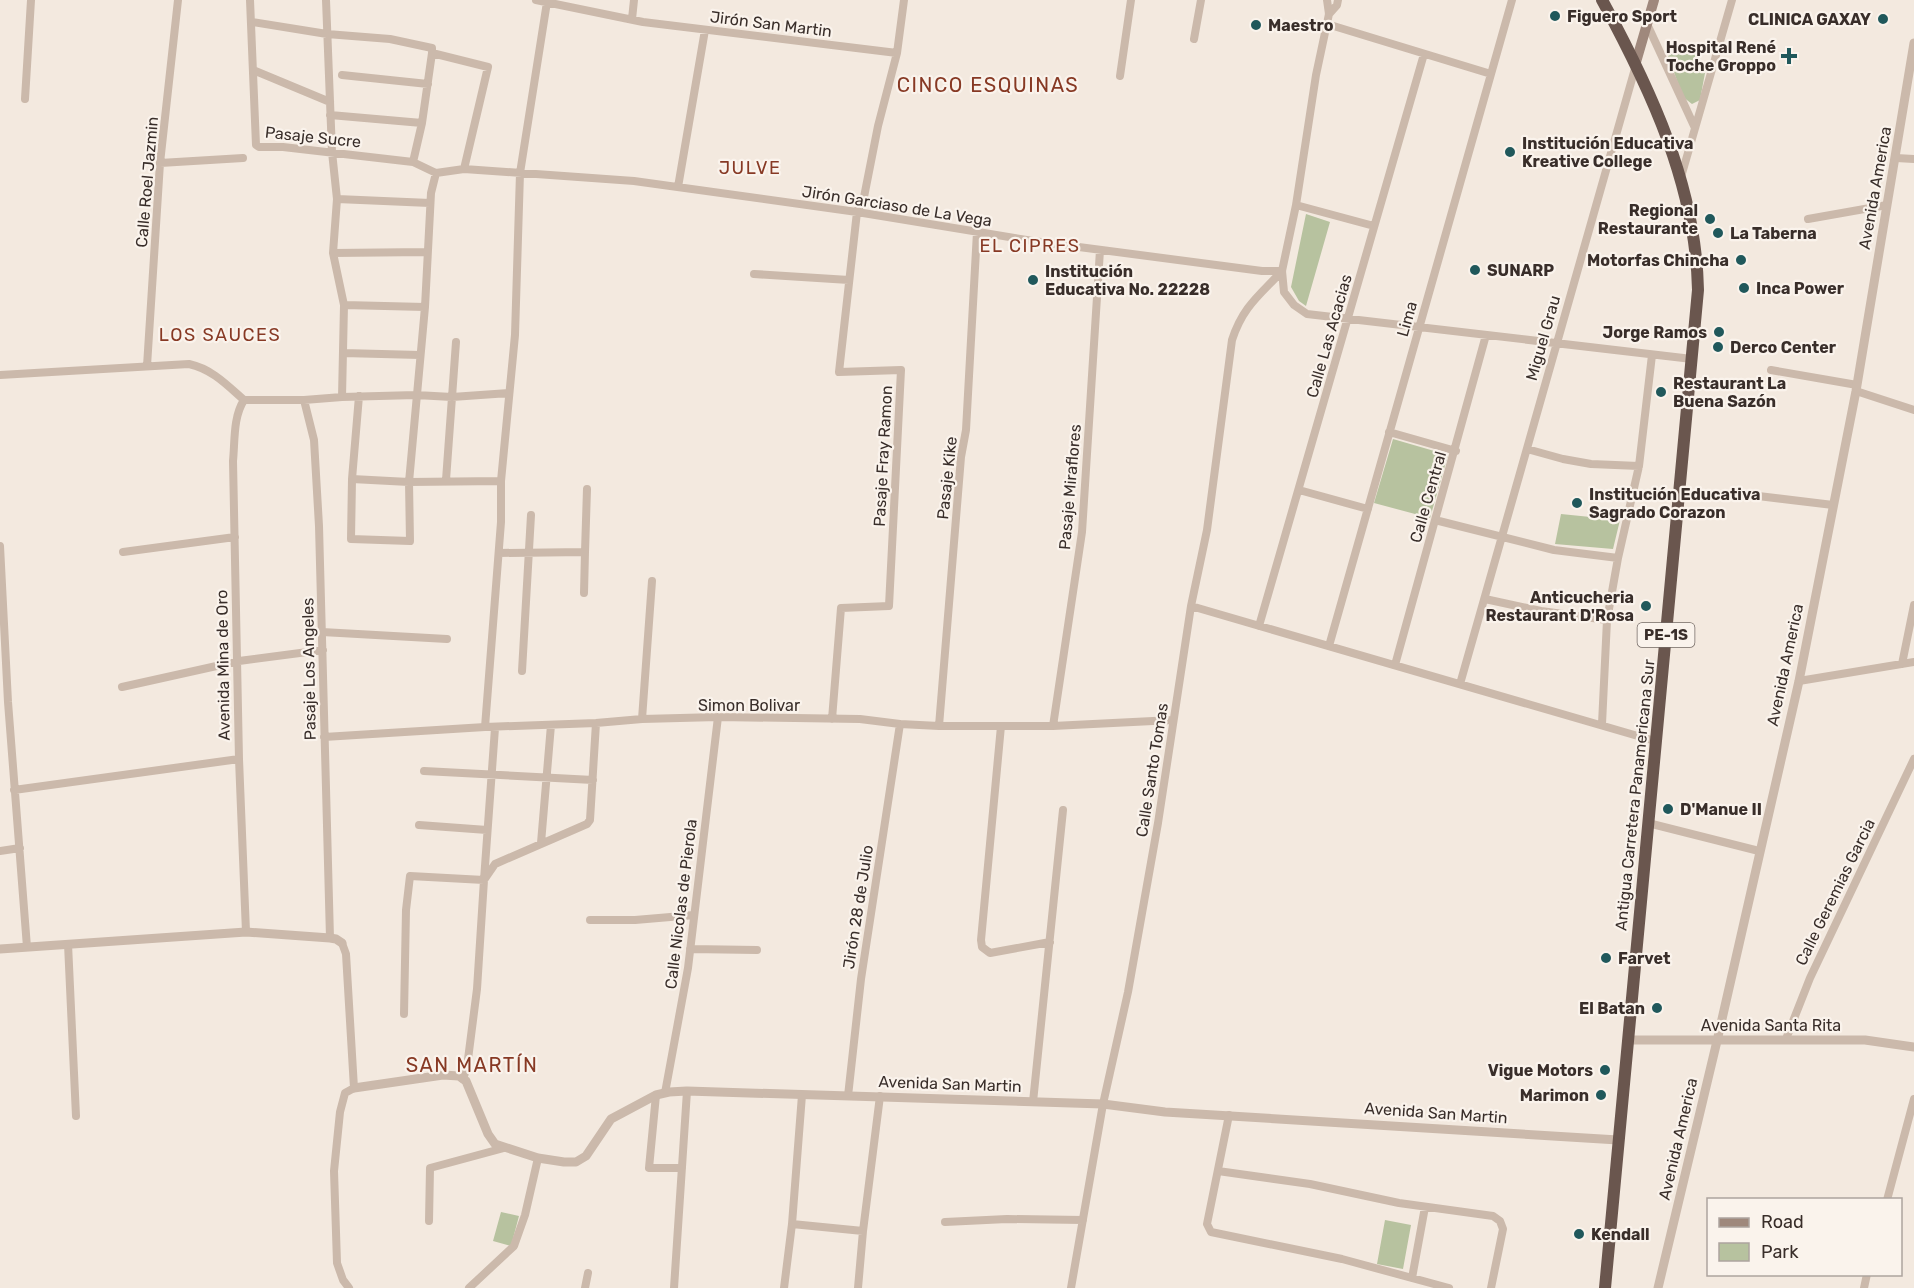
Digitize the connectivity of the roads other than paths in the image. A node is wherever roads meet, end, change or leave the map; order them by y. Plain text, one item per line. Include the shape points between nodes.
1 (31, 0) edge
2 (178, 0) edge
3 (250, 0) edge
4 (326, 0) edge
5 (536, 0) edge
6 (634, 0) edge
7 (904, 0) edge
8 (1131, 0) edge
9 (1201, 0) edge
10 (1328, 0) edge
11 (1338, 0) edge
12 (1512, 0) edge
13 (1602, 0) edge
14 (1654, 0) edge
15 (1732, 0) edge
16 (547, 2) junction
17 (1329, 14) junction
18 (632, 19) junction
19 (252, 22) junction
20 (1327, 24) junction
21 (1647, 24) junction
22 (705, 30) junction
23 (327, 34) junction
24 (1194, 39) dead end
25 (1914, 43) edge
26 (897, 53) junction
27 (432, 54) junction
28 (1424, 54) junction
29 (1636, 62) junction
30 (253, 70) junction
31 (1491, 74) junction
32 (342, 75) dead end
33 (1120, 76) dead end
34 (428, 84) junction
35 (26, 99) dead end
36 (330, 102) junction
37 (1702, 105) junction
38 (1686, 107) junction
39 (330, 115) junction
40 (422, 123) junction
41 (1695, 128) junction
42 (332, 152) junction
43 (243, 158) dead end
44 (1896, 158) junction
45 (1914, 159) edge
46 (413, 162) junction
47 (160, 163) junction
48 (464, 169) junction
49 (436, 173) junction
50 (520, 173) junction
51 (1681, 178) junction
52 (678, 187) junction
53 (337, 200) junction
54 (430, 203) junction
55 (1296, 205) junction
56 (1887, 206) junction
57 (857, 212) junction
58 (1808, 219) dead end
59 (1374, 226) junction
60 (977, 232) junction
61 (1100, 250) junction
62 (427, 252) junction
63 (333, 253) junction
64 (1282, 271) junction
65 (754, 274) dead end
66 (849, 280) junction
67 (344, 305) junction
68 (425, 308) junction
69 (1348, 319) junction
70 (1419, 327) junction
71 (1486, 335) junction
72 (456, 342) dead end
73 (1557, 344) junction
74 (344, 353) junction
75 (420, 355) junction
76 (1652, 355) junction
77 (1692, 359) junction
78 (147, 366) junction
79 (1771, 370) dead end
80 (0, 375) edge
81 (1856, 388) junction
82 (509, 393) junction
83 (416, 395) junction
84 (359, 396) junction
85 (342, 397) junction
86 (452, 397) junction
87 (244, 400) junction
88 (304, 400) junction
89 (1914, 410) edge
90 (1389, 432) junction
91 (1527, 449) junction
92 (1456, 451) junction
93 (1640, 466) junction
94 (352, 479) junction
95 (446, 480) junction
96 (501, 481) junction
97 (409, 482) junction
98 (587, 489) dead end
99 (1299, 490) junction
100 (1750, 495) dead end
101 (1833, 505) junction
102 (1368, 508) junction
103 (531, 515) dead end
104 (1435, 520) junction
105 (235, 537) junction
106 (1502, 538) junction
107 (0, 546) edge
108 (123, 552) dead end
109 (529, 552) junction
110 (585, 552) junction
111 (499, 553) junction
112 (1618, 558) junction
113 (652, 581) dead end
114 (584, 593) dead end
115 (1485, 599) junction
116 (1914, 605) edge
117 (1191, 606) junction
118 (1607, 620) junction
119 (1259, 626) junction
120 (322, 632) junction
121 (447, 639) dead end
122 (1329, 646) junction
123 (323, 650) junction
124 (238, 661) junction
125 (1914, 662) edge
126 (1902, 664) junction
127 (1395, 665) junction
128 (522, 671) dead end
129 (1799, 681) junction
130 (1460, 684) junction
131 (122, 687) dead end
132 (4, 702) edge
133 (718, 717) junction
134 (642, 719) junction
135 (832, 719) junction
136 (1173, 720) junction
137 (596, 723) junction
138 (900, 724) junction
139 (1602, 724) junction
140 (551, 725) junction
141 (939, 726) junction
142 (1001, 726) junction
143 (1053, 726) junction
144 (485, 727) junction
145 (495, 728) junction
146 (324, 737) junction
147 (1655, 741) junction
148 (239, 759) junction
149 (1914, 759) edge
150 (424, 771) dead end
151 (491, 776) junction
152 (548, 778) junction
153 (593, 780) junction
154 (14, 790) junction
155 (1063, 810) dead end
156 (1648, 823) junction
157 (419, 825) dead end
158 (488, 830) junction
159 (541, 843) junction
160 (20, 848) junction
161 (0, 851) edge
162 (1760, 851) junction
163 (484, 880) junction
164 (694, 915) junction
165 (590, 920) dead end
166 (246, 932) junction
167 (330, 938) junction
168 (1050, 942) junction
169 (342, 943) joint
170 (68, 944) junction
171 (27, 946) junction
172 (0, 949) edge
173 (690, 949) junction
174 (757, 950) dead end
175 (404, 1014) dead end
176 (1786, 1039) junction
177 (1628, 1040) junction
178 (1717, 1041) junction
179 (1914, 1047) edge
180 (464, 1079) junction
181 (354, 1088) junction
182 (687, 1091) junction
183 (660, 1094) junction
184 (802, 1095) junction
185 (848, 1096) junction
186 (880, 1096) junction
187 (1914, 1099) edge
188 (1033, 1102) junction
189 (1103, 1104) junction
190 (1229, 1115) junction
191 (76, 1116) dead end
192 (1618, 1140) junction
193 (504, 1148) junction
194 (538, 1158) junction
195 (682, 1168) junction
196 (1218, 1171) junction
197 (1888, 1198) edge
198 (1425, 1207) junction
199 (1083, 1220) junction
200 (429, 1221) dead end
201 (945, 1222) dead end
202 (792, 1224) junction
203 (863, 1231) junction
204 (588, 1273) dead end
205 (1412, 1278) junction
206 (349, 1288) edge
207 (469, 1288) edge
208 (585, 1288) edge
209 (674, 1288) edge
210 (784, 1288) edge
211 (858, 1288) edge
212 (1071, 1288) edge
213 (1449, 1288) edge
214 (1491, 1288) edge
215 (1605, 1288) edge
216 (1658, 1288) edge

1 - 35 street
2 - 47 street, Calle Roel Jazmin
3 - 19 street, Pasaje Sucre
4 - 23 street
5 - 16 street, Jirón San Martin
6 - 18 street
7 - 26 street, Pasaje Fray Ramon
8 - 33 street
9 - 24 street
10 - 17 street
11 - 17 street
12 - 31 street, Lima
13 - 29 highway, Antigua Carretera Panamericana Sur / PE-1S
14 - 21 main road, Miguel Grau
15 - 37 street
16 - 18 street, Jirón San Martin
16 - 50 street
17 - 20 street
18 - 22 street, Jirón San Martin
19 - 23 street
19 - 30 street, Pasaje Sucre
20 - 28 street
20 - 55 street
21 - 29 main road, Miguel Grau
21 - 38 street
22 - 26 street, Jirón San Martin
22 - 52 street
23 - 27 street via 390,39 432,48
23 - 36 street
25 - 44 street, Avenida America
26 - 57 street, Pasaje Fray Ramon via 864,197
27 - 34 street
27 - 48 street via 489,69
28 - 31 street
28 - 59 street, Calle Las Acacias
29 - 51 highway, Antigua Carretera Panamericana Sur / PE-1S
29 - 73 street, Miguel Grau
30 - 36 street
30 - 42 street, Pasaje Sucre via 256,145
31 - 70 street, Lima
32 - 34 street
34 - 40 street
36 - 39 street
37 - 38 street
37 - 41 street
38 - 41 street
39 - 40 street
39 - 42 street
40 - 46 street
41 - 51 street
42 - 46 street, Pasaje Sucre
42 - 53 street
43 - 47 street
44 - 45 street
44 - 56 street, Avenida America
46 - 49 street, Pasaje Sucre
47 - 78 street, Calle Roel Jazmin
48 - 49 street, Jirón Garciaso de La Vega
48 - 50 street, Jirón Garciaso de La Vega
49 - 54 street
50 - 52 street, Jirón Garciaso de La Vega
50 - 82 street via 515,335
51 - 77 highway, Antigua Carretera Panamericana Sur / PE-1S via 1697,256
52 - 57 street, Jirón Garciaso de La Vega
53 - 54 street
53 - 63 street
54 - 62 street
55 - 59 street
55 - 64 street
56 - 58 street
56 - 81 street, Avenida America
57 - 60 street, Jirón Garciaso de La Vega
57 - 66 street, Pasaje Fray Ramon
59 - 69 street, Calle Las Acacias
60 - 61 street, Jirón Garciaso de La Vega
60 - 141 street, Pasaje Kike via 966,430 960,457
61 - 64 street, Jirón Garciaso de La Vega
61 - 143 street, Pasaje Miraflores via 1082,532
62 - 63 street
62 - 68 street
63 - 67 street
64 - 69 street via 1284,292 1294,305 1307,314
64 - 117 street, Calle Santo Tomas via 1249,305 1232,340 1207,530
65 - 66 street
66 - 135 street, Pasaje Fray Ramon via 839,372 901,370 889,606 840,608
67 - 68 street
67 - 74 street
68 - 75 street
69 - 70 street
69 - 99 street, Calle Las Acacias
70 - 71 street
70 - 90 street, Lima
71 - 73 street
71 - 92 street, Calle Central
72 - 86 street
73 - 76 street
73 - 91 street, Miguel Grau
74 - 75 street
74 - 85 street
75 - 83 street
76 - 77 street
76 - 93 street
77 - 147 highway, Antigua Carretera Panamericana Sur / PE-1S
78 - 80 street
78 - 87 street via 198,366 219,377
79 - 81 street
81 - 89 street
81 - 101 street, Avenida America
82 - 86 street
82 - 96 street
83 - 84 street
83 - 86 street
83 - 97 street
84 - 85 street
84 - 94 street
85 - 88 street
86 - 95 street
87 - 88 street
87 - 105 street, Avenida Mina de Oro via 236,417 233,461
88 - 120 street, Pasaje Los Angeles via 314,440
90 - 92 street
90 - 102 street, Lima
91 - 93 street via 1591,464
91 - 106 street, Miguel Grau
92 - 104 street, Calle Central
93 - 112 street
94 - 97 street
94 - 97 street via 351,539 410,541
95 - 96 street
95 - 97 street
96 - 111 street
98 - 110 street
99 - 102 street
99 - 119 street, Calle Las Acacias
100 - 101 street
101 - 129 street, Avenida America
102 - 122 street, Lima
103 - 109 street
104 - 106 street
104 - 127 street, Calle Central
105 - 108 street
105 - 124 street, Avenida Mina de Oro
106 - 112 street
106 - 115 street, Miguel Grau
107 - 132 street
109 - 110 street
109 - 111 street
109 - 128 street
110 - 114 street
111 - 144 street
112 - 118 street
113 - 134 street
115 - 118 street
115 - 130 street, Miguel Grau
116 - 126 street
117 - 119 street
117 - 136 street, Calle Santo Tomas
118 - 139 street
119 - 122 street
120 - 121 street
120 - 123 street, Pasaje Los Angeles
122 - 127 street
123 - 124 street
123 - 146 street, Pasaje Los Angeles
124 - 131 street
124 - 148 street, Avenida Mina de Oro
125 - 126 street
126 - 129 street
127 - 130 street
129 - 162 street, Avenida America
130 - 139 street
132 - 154 street
133 - 134 street, Simon Bolivar
133 - 135 street, Simon Bolivar
133 - 164 street, Calle Nicolas de Pierola
134 - 137 street, Simon Bolivar
135 - 138 street, Simon Bolivar
136 - 143 street, Simon Bolivar
136 - 189 street, Calle Santo Tomas via 1130,981
137 - 140 street, Simon Bolivar
137 - 153 street
138 - 141 street, Simon Bolivar
138 - 185 street, Jirón 28 de Julio via 861,979
139 - 147 street
140 - 145 street, Simon Bolivar
140 - 152 street
141 - 142 street, Simon Bolivar
142 - 143 street, Simon Bolivar
142 - 168 street via 982,947 990,952
144 - 145 street, Simon Bolivar
144 - 146 street, Simon Bolivar
145 - 151 street
146 - 167 street, Pasaje Los Angeles
147 - 156 highway, Antigua Carretera Panamericana Sur / PE-1S
148 - 154 street
148 - 166 street, Avenida Mina de Oro
149 - 176 street, Calle Geremias Garcia via 1810,978
150 - 151 street
151 - 152 street
151 - 158 street
152 - 153 street
152 - 159 street
153 - 159 street via 587,824
154 - 160 street
155 - 168 street
156 - 162 street
156 - 177 highway, Antigua Carretera Panamericana Sur / PE-1S
157 - 158 street
158 - 163 street
159 - 163 street via 495,864
160 - 161 street
160 - 171 street
162 - 178 street, Avenida America
163 - 175 street via 410,876
163 - 180 street via 477,989
164 - 165 street
164 - 173 street, Calle Nicolas de Pierola
166 - 167 street
166 - 170 street
167 - 169 street
168 - 188 street
169 - 181 street via 346,954
170 - 171 street
170 - 191 street
171 - 172 street
173 - 174 street
173 - 183 street, Calle Nicolas de Pierola
176 - 178 street, Avenida Santa Rita
176 - 179 street, Avenida Santa Rita via 1865,1040
177 - 178 street, Avenida Santa Rita
177 - 192 highway, Antigua Carretera Panamericana Sur / PE-1S
178 - 216 street, Avenida America
180 - 181 street via 443,1075
180 - 193 street via 488,1134
181 - 206 street via 345,1094 340,1112 334,1171 337,1263
182 - 183 street, Avenida San Martin
182 - 184 street, Avenida San Martin
182 - 195 street
183 - 194 street, Avenida San Martin via 612,1119 590,1151 576,1161
183 - 195 street, Calle Nicolas de Pierola via 649,1168
184 - 185 street, Avenida San Martin
184 - 202 street
185 - 186 street, Avenida San Martin
186 - 188 street, Avenida San Martin
186 - 203 street
187 - 197 street
188 - 189 street, Avenida San Martin
189 - 190 street, Avenida San Martin
189 - 199 street, Calle Santo Tomas
190 - 192 street, Avenida San Martin
190 - 196 street
192 - 215 highway, Antigua Carretera Panamericana Sur / PE-1S
193 - 194 street, Avenida San Martin
193 - 200 street via 430,1168
194 - 207 street via 514,1246
195 - 209 street
196 - 198 street
196 - 205 street via 1207,1224 1211,1232
198 - 205 street
198 - 214 street via 1493,1216 1500,1221 1503,1229
199 - 201 street
199 - 212 street, Calle Santo Tomas
202 - 203 street
202 - 210 street
203 - 211 street
204 - 208 street
205 - 213 street

